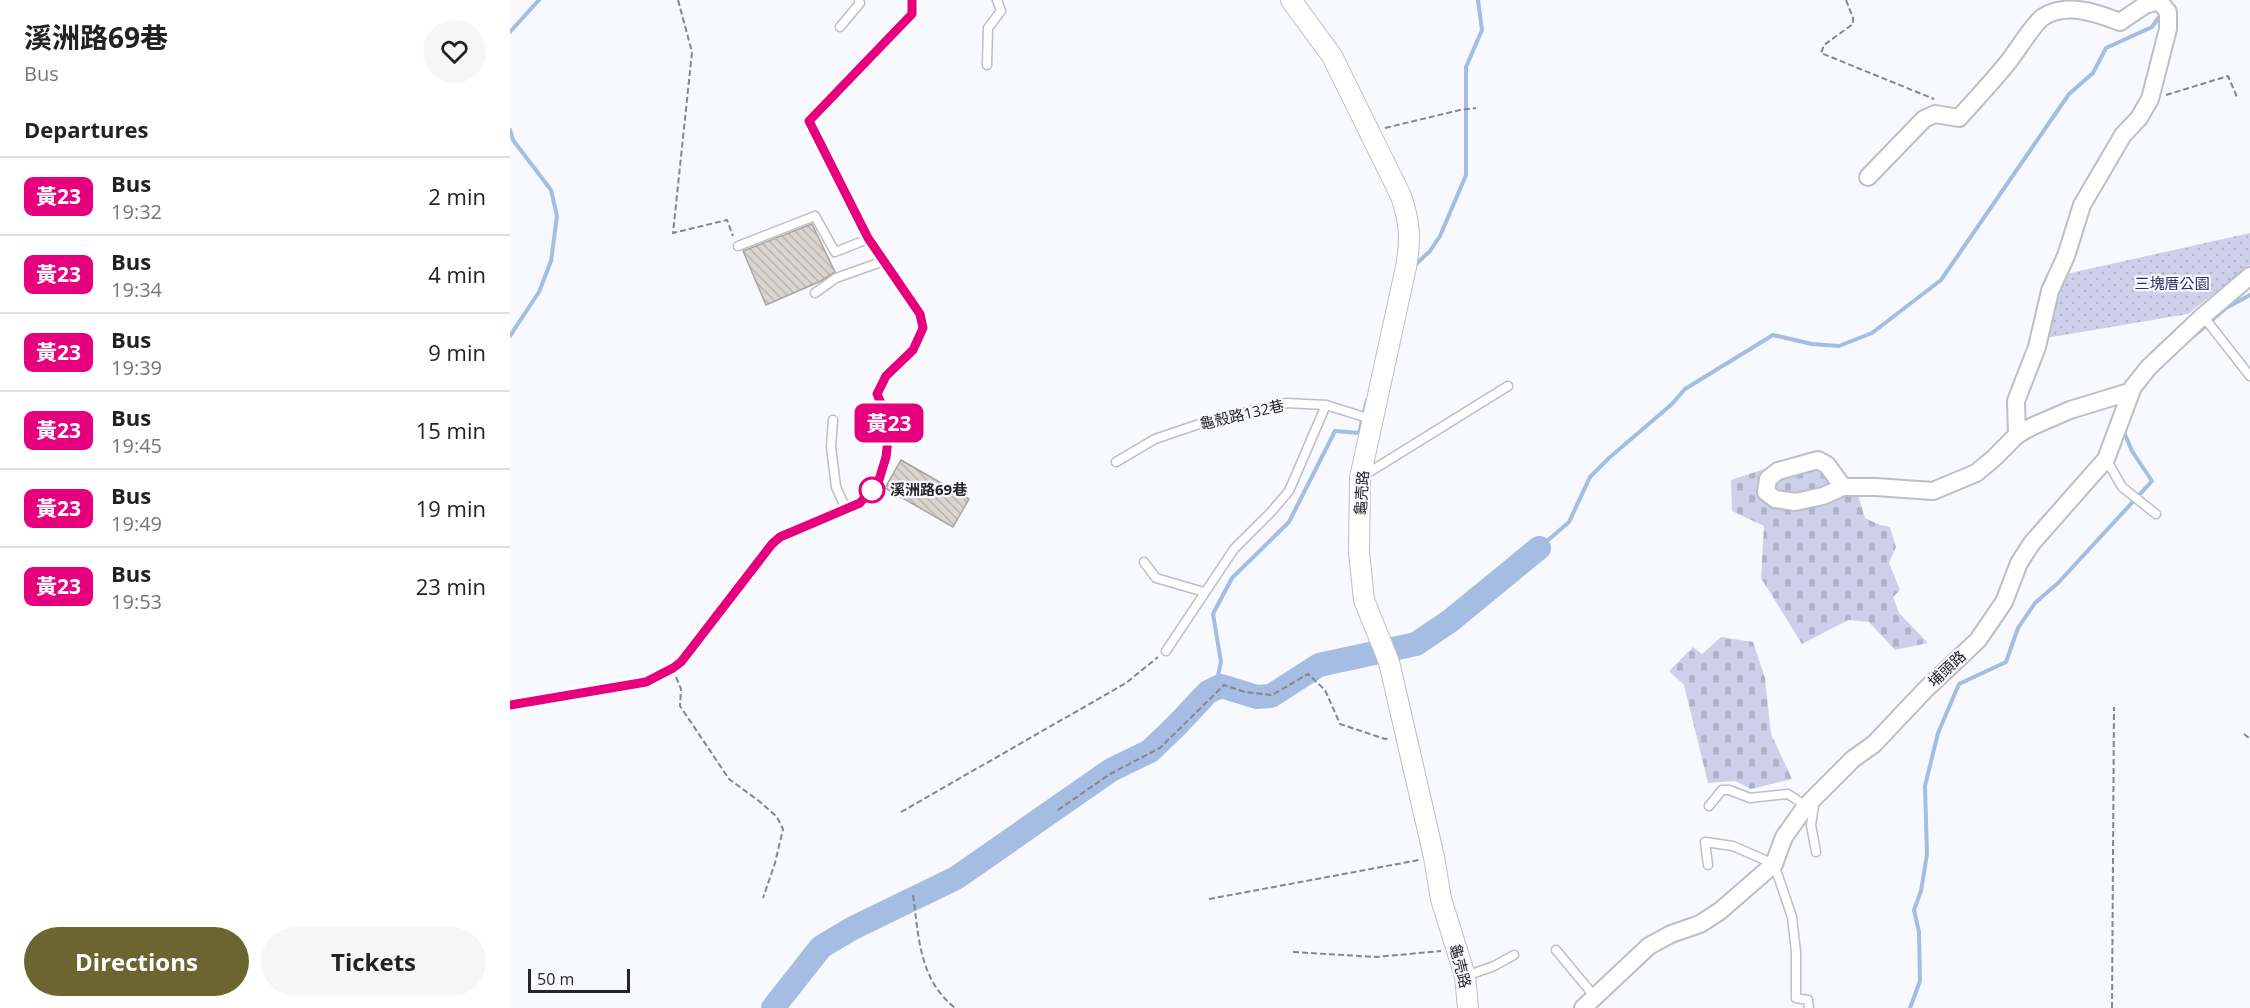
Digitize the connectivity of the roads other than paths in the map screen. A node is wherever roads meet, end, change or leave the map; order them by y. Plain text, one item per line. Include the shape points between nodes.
1 (859, 0) edge
2 (912, 0) edge
3 (998, 0) edge
4 (1291, 0) edge
5 (840, 27) dead end
6 (987, 65) dead end
7 (1868, 177) dead end
8 (868, 238) junction
9 (738, 246) road end
10 (884, 261) junction
11 (2250, 276) edge
12 (815, 292) dead end
13 (2203, 316) junction
14 (2250, 376) edge
15 (1508, 386) dead end
16 (2129, 393) junction
17 (1326, 405) junction
18 (833, 420) dead end
19 (1375, 420) junction
20 (2017, 435) junction
21 (2106, 459) junction
22 (1116, 462) dead end
23 (1360, 478) junction
24 (1843, 488) dead end
25 (846, 509) junction
26 (2156, 514) dead end
27 (1144, 562) dead end
28 (1204, 592) junction
29 (1166, 651) road end
30 (510, 705) edge
31 (1811, 801) junction
32 (1708, 806) dead end
33 (1816, 852) dead end
34 (1774, 864) junction
35 (1708, 865) dead end
36 (1556, 950) dead end
37 (1514, 955) dead end
38 (1465, 976) junction
39 (1589, 1003) edge
40 (1468, 1008) edge
41 (1809, 1008) edge

1 - 5 lane
2 - 8 lane via 912,14 809,121
3 - 6 lane via 1001,11 988,28
4 - 19 street, 龜壳路 via 1332,57 1401,196 1408,218 1411,241
7 - 20 street via 1924,119 1935,114 1959,118 2042,18 2076,10 2120,21 2159,1 2168,12 2168,29 2150,99 2123,135 2082,205 2050,291 2037,347 2016,401
8 - 9 lane via 835,252 815,216
8 - 10 lane
10 - 12 lane via 837,278
10 - 25 lane via 920,314 923,328 913,350 886,376 877,394 890,423 879,480 860,503
11 - 13 street, 埔頭路
13 - 14 lane
13 - 16 street, 埔頭路
15 - 23 lane
16 - 20 street via 2070,410
16 - 21 street, 埔頭路
17 - 19 lane, 龜殼路132巷
17 - 22 lane, 龜殼路132巷 via 1286,403 1208,421 1155,440
17 - 28 lane via 1289,491 1234,549
18 - 25 lane via 831,447 836,488
19 - 23 street, 龜壳路
20 - 24 street via 1976,473 1932,491 1876,486
21 - 26 lane via 2122,487
21 - 31 street, 埔頭路 via 2032,543 2019,563 2004,602 1978,640
23 - 38 street, 龜壳路 via 1359,552 1364,600 1389,662 1441,899
25 - 30 lane via 772,544 673,668 646,682
27 - 28 lane via 1156,578
28 - 29 lane
31 - 32 lane via 1788,794 1750,798 1722,790
31 - 33 lane
31 - 34 street, 埔頭路 via 1784,837
34 - 35 lane via 1733,846 1705,842
34 - 39 street, 埔頭路 via 1720,911 1649,946
34 - 41 lane via 1792,918 1796,998 1808,1000
36 - 39 lane
37 - 38 lane
38 - 40 street, 龜壳路

